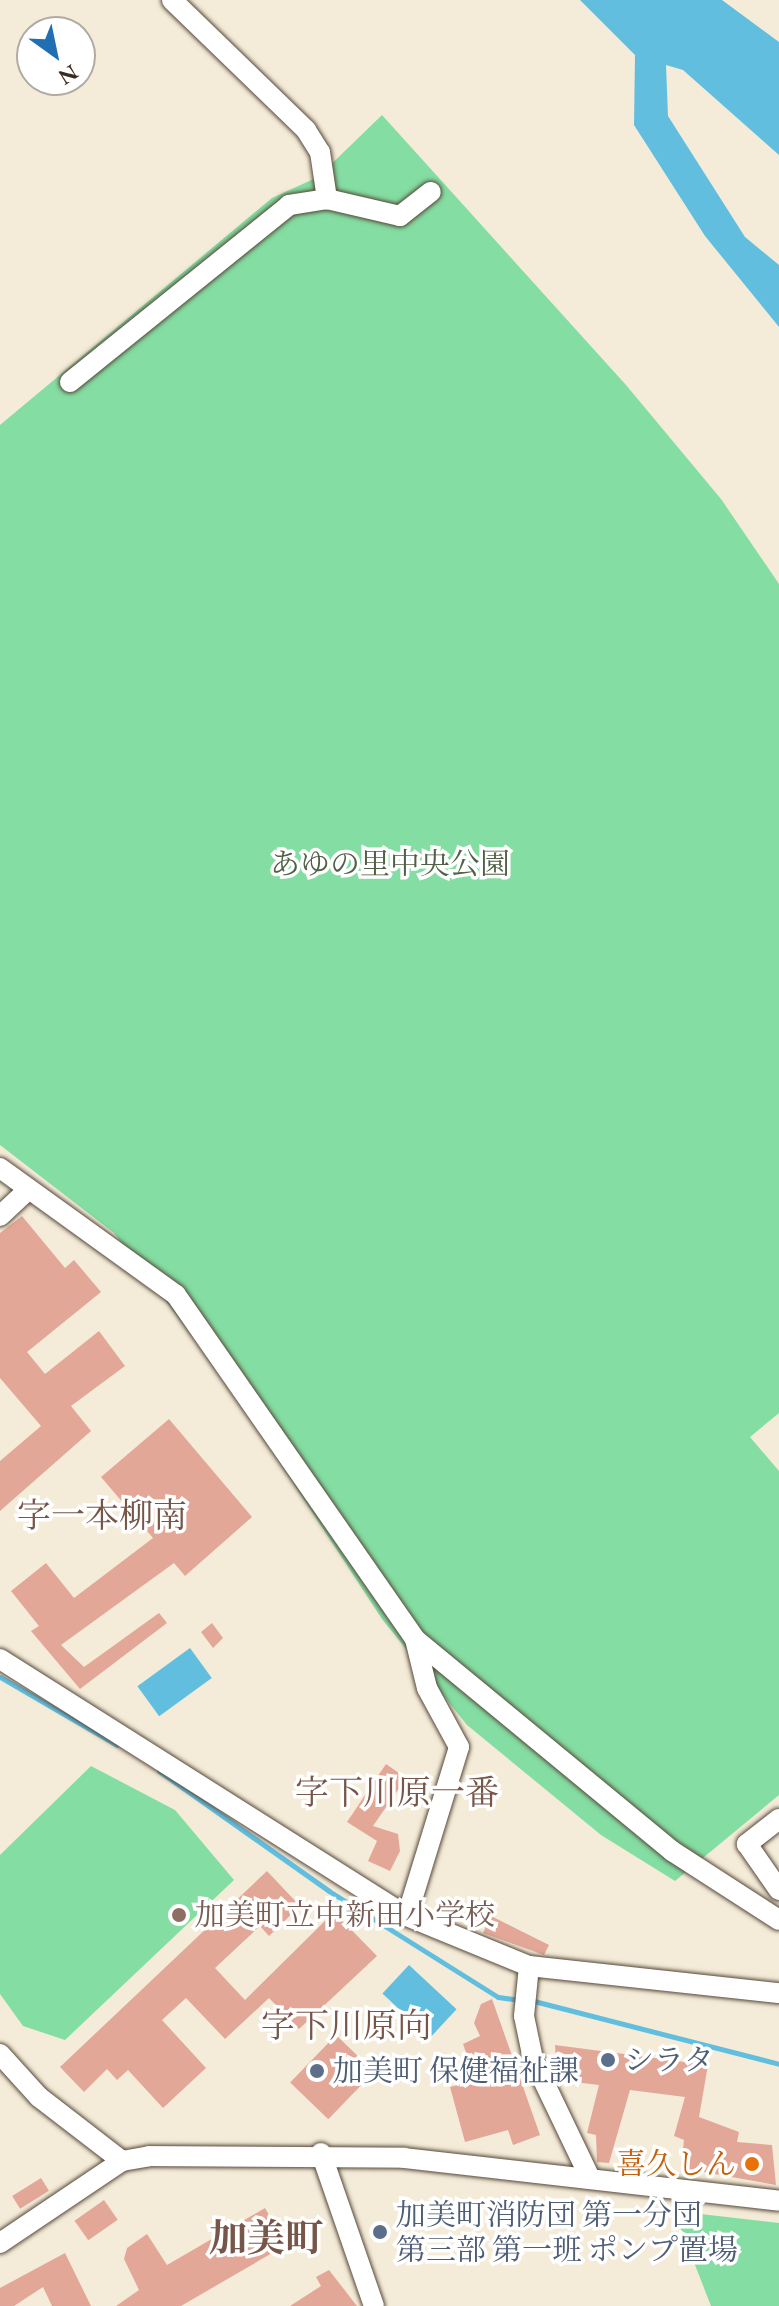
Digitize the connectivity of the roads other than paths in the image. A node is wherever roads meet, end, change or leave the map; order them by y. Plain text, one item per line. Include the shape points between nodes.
1 (172, 0) edge
2 (431, 192) dead end
3 (327, 199) junction
4 (70, 382) dead end
5 (0, 1168) edge
6 (27, 1191) junction
7 (0, 1216) edge
8 (415, 1639) junction
9 (0, 1659) edge
10 (779, 1819) edge
11 (779, 1890) edge
12 (407, 1916) junction
13 (779, 1920) edge
14 (529, 1966) junction
15 (779, 1993) edge
16 (0, 2054) edge
17 (321, 2153) junction
18 (122, 2161) junction
19 (590, 2178) junction
20 (779, 2201) edge
21 (0, 2243) edge
22 (374, 2306) edge

1 - 3 street via 306,130 320,152
2 - 3 street via 400,216
3 - 4 street via 302,200 268,218
5 - 6 street
6 - 7 street
6 - 8 street via 176,1295 207,1331
8 - 12 street via 427,1688 459,1747
8 - 13 street via 672,1851
9 - 12 street
10 - 11 street via 747,1844
12 - 14 street
14 - 15 street
14 - 19 street via 525,2012 543,2084
16 - 18 street via 39,2097
17 - 18 street
17 - 19 street
17 - 22 street
18 - 21 street
19 - 20 street

